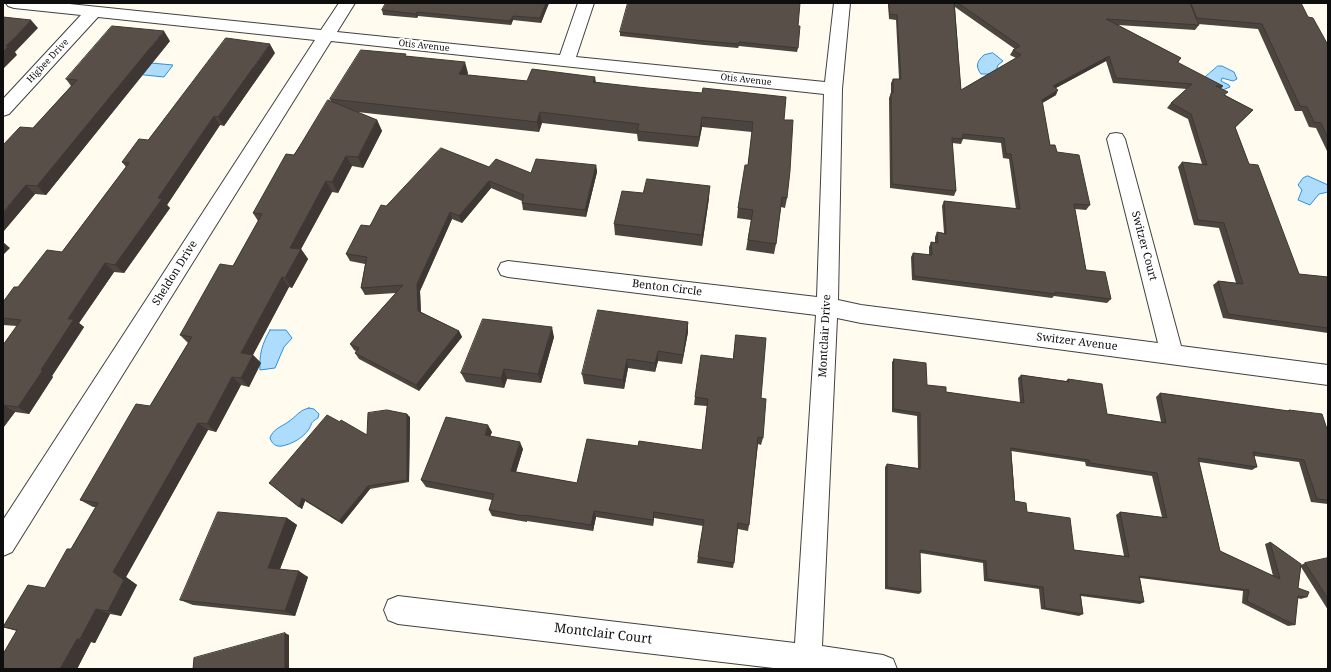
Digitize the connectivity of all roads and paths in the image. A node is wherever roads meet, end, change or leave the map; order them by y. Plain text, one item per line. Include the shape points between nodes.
1 (14, 3) edge
2 (347, 3) edge
3 (586, 3) edge
4 (842, 3) edge
5 (94, 11) junction
6 (326, 36) junction
7 (566, 61) junction
8 (833, 89) junction
9 (3, 110) edge
10 (1116, 139) dead end
11 (508, 269) dead end
12 (827, 307) junction
13 (1172, 354) junction
14 (1328, 375) edge
15 (3, 543) edge
16 (398, 610) dead end
17 (807, 663) edge
18 (883, 669) edge

1 - 5 street, Otis Avenue
2 - 6 street, Sheldon Drive
3 - 7 street
4 - 8 street, Montclair Drive
5 - 6 street, Otis Avenue
5 - 9 street, Higbee Drive
6 - 7 street, Otis Avenue
6 - 15 street, Sheldon Drive
7 - 8 street, Otis Avenue
8 - 12 street, Montclair Drive
10 - 13 street, Switzer Court
11 - 12 street, Benton Circle
12 - 13 street, Switzer Avenue via 861,314
12 - 17 street, Montclair Drive
13 - 14 street, Switzer Avenue
16 - 17 street, Montclair Court
17 - 18 street, Montclair Court

